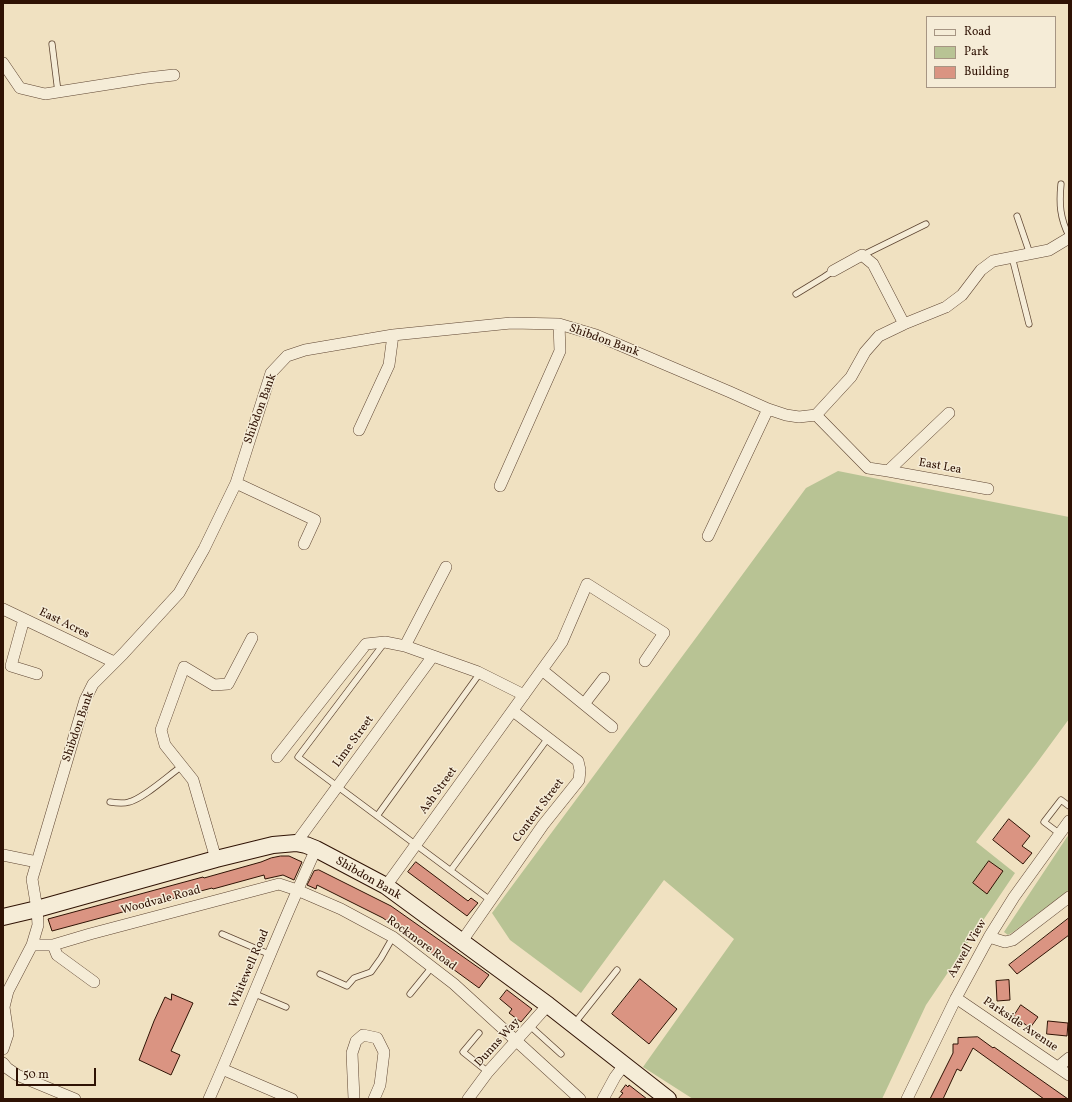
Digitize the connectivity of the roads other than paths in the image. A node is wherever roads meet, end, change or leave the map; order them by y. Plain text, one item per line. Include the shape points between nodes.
1 (52, 44) dead end
2 (3, 63) edge
3 (174, 75) dead end
4 (58, 92) junction
5 (1061, 184) dead end
6 (1017, 216) dead end
7 (926, 224) dead end
8 (1069, 238) edge
9 (1030, 254) junction
10 (862, 256) junction
11 (1012, 257) junction
12 (833, 271) joint
13 (796, 294) dead end
14 (559, 324) junction
15 (904, 324) junction
16 (1029, 324) dead end
17 (393, 335) junction
18 (768, 409) junction
19 (949, 412) dead end
20 (816, 415) junction
21 (359, 430) dead end
22 (888, 471) junction
23 (236, 483) junction
24 (500, 486) dead end
25 (988, 489) dead end
26 (708, 536) dead end
27 (304, 544) dead end
28 (446, 567) dead end
29 (3, 609) edge
30 (24, 619) junction
31 (252, 638) dead end
32 (385, 642) junction
33 (405, 646) junction
34 (433, 656) junction
35 (645, 661) dead end
36 (114, 662) junction
37 (542, 670) junction
38 (480, 673) junction
39 (37, 674) dead end
40 (604, 678) dead end
41 (524, 695) junction
42 (584, 704) junction
43 (513, 711) junction
44 (612, 727) dead end
45 (548, 738) junction
46 (277, 757) dead end
47 (182, 766) junction
48 (337, 787) junction
49 (110, 802) dead end
50 (1069, 806) edge
51 (377, 816) junction
52 (1069, 821) edge
53 (1060, 834) junction
54 (296, 843) junction
55 (416, 844) junction
56 (316, 849) junction
57 (3, 855) edge
58 (216, 859) junction
59 (37, 862) junction
60 (451, 870) junction
61 (386, 886) junction
62 (297, 890) junction
63 (1069, 897) edge
64 (490, 900) junction
65 (37, 909) junction
66 (3, 917) edge
67 (222, 934) dead end
68 (393, 937) junction
69 (989, 937) junction
70 (462, 941) junction
71 (32, 945) junction
72 (53, 945) junction
73 (271, 955) junction
74 (432, 967) junction
75 (617, 970) dead end
76 (320, 974) dead end
77 (94, 982) dead end
78 (255, 994) junction
79 (410, 994) dead end
80 (956, 998) junction
81 (548, 1005) junction
82 (286, 1008) dead end
83 (573, 1024) junction
84 (530, 1026) junction
85 (479, 1033) dead end
86 (517, 1041) junction
87 (3, 1049) edge
88 (560, 1054) dead end
89 (1069, 1058) edge
90 (3, 1063) edge
91 (624, 1065) junction
92 (1058, 1067) junction
93 (222, 1069) junction
94 (488, 1072) junction
95 (1069, 1075) edge
96 (58, 1096) edge
97 (75, 1099) edge
98 (209, 1099) edge
99 (292, 1099) edge
100 (354, 1099) edge
101 (374, 1099) edge
102 (468, 1099) edge
103 (580, 1099) edge
104 (603, 1099) edge
105 (668, 1099) edge
106 (907, 1099) edge

1 - 4 lane
2 - 4 street via 20,88 45,94
3 - 4 street
5 - 8 lane via 1061,214
6 - 9 lane
7 - 10 lane
8 - 9 street via 1049,250
9 - 11 street
10 - 12 street
10 - 15 street via 873,264
11 - 15 street via 993,261 981,270 962,295 946,307
11 - 16 lane
12 - 13 lane
14 - 17 street, Shibdon Bank via 511,323
14 - 18 street, Shibdon Bank via 596,335
14 - 24 street via 560,351
15 - 20 street via 880,336 865,352 851,377
17 - 21 street via 389,365
17 - 23 street, Shibdon Bank via 305,350 287,356 271,374
18 - 20 street, Shibdon Bank via 799,417
18 - 26 street
19 - 22 street, East Lea
20 - 22 street, East Lea via 868,468
22 - 25 street, East Lea
23 - 27 street via 315,520
23 - 36 street, Shibdon Bank via 179,593
28 - 33 street
29 - 30 street, East Acres
30 - 36 street, East Acres
30 - 39 street via 11,666
31 - 47 street via 228,684 214,685 184,667 161,730 165,745
32 - 33 street
32 - 46 street via 366,644
32 - 48 lane via 298,757
33 - 34 street
34 - 38 street
34 - 48 street, Lime Street
35 - 37 street, Ash Street via 664,633 587,584 562,642
36 - 59 street, Shibdon Bank via 93,684 85,700
37 - 41 street, Ash Street
37 - 42 street
38 - 41 street
38 - 51 lane
40 - 42 street
41 - 43 street, Ash Street
42 - 44 street
43 - 45 street, Content Street
43 - 55 street, Ash Street
45 - 60 lane
45 - 64 street, Content Street via 578,761 578,780
47 - 49 lane via 138,799 129,802
47 - 58 street via 194,780
48 - 51 lane
48 - 54 street, Lime Street
50 - 53 lane via 1060,800 1044,822
51 - 55 lane
52 - 53 street, Axwell View
53 - 69 street, Axwell View via 1014,897
54 - 56 street, Shibdon Bank
54 - 58 street, Shibdon Bank via 274,845
55 - 60 lane
55 - 61 street, Ash Street
56 - 61 street, Shibdon Bank
56 - 62 street, Whitewell Road
57 - 59 street
58 - 65 street, Shibdon Bank
59 - 65 street, Shibdon Bank via 32,879
60 - 64 lane
61 - 70 street, Shibdon Bank
62 - 68 street, Rockmore Road
62 - 72 street, Woodvale Road via 279,884
62 - 73 street, Whitewell Road
63 - 69 street via 1013,940 1005,942
64 - 70 street, Content Street
65 - 66 street, Shibdon Bank
65 - 71 street via 38,925
67 - 73 lane
68 - 74 street, Rockmore Road
68 - 76 lane via 371,972 354,978 347,986
69 - 80 street, Axwell View
70 - 81 street, Shibdon Bank
71 - 72 street, Woodvale Road
71 - 87 street via 8,991 4,1007 8,1034
72 - 77 street via 57,955
73 - 78 street, Whitewell Road
74 - 79 lane
74 - 86 street, Rockmore Road
75 - 83 lane
78 - 82 lane
78 - 93 street, Whitewell Road
80 - 92 street, Parkside Avenue
80 - 106 street, Axwell View
81 - 83 street, Shibdon Bank
81 - 84 street, Dunns Way
83 - 91 street, Shibdon Bank
84 - 86 street, Dunns Way
84 - 88 lane
85 - 94 lane via 463,1052
86 - 94 street, Dunns Way
86 - 103 street, Rockmore Road
89 - 92 street
90 - 96 street via 17,1075
91 - 104 street
91 - 105 street, Shibdon Bank
92 - 95 street, Parkside Avenue
93 - 98 street, Whitewell Road
93 - 99 street
94 - 102 street, Dunns Way
96 - 97 street
100 - 101 street via 352,1053 356,1041 363,1035 377,1038 384,1052 380,1085

